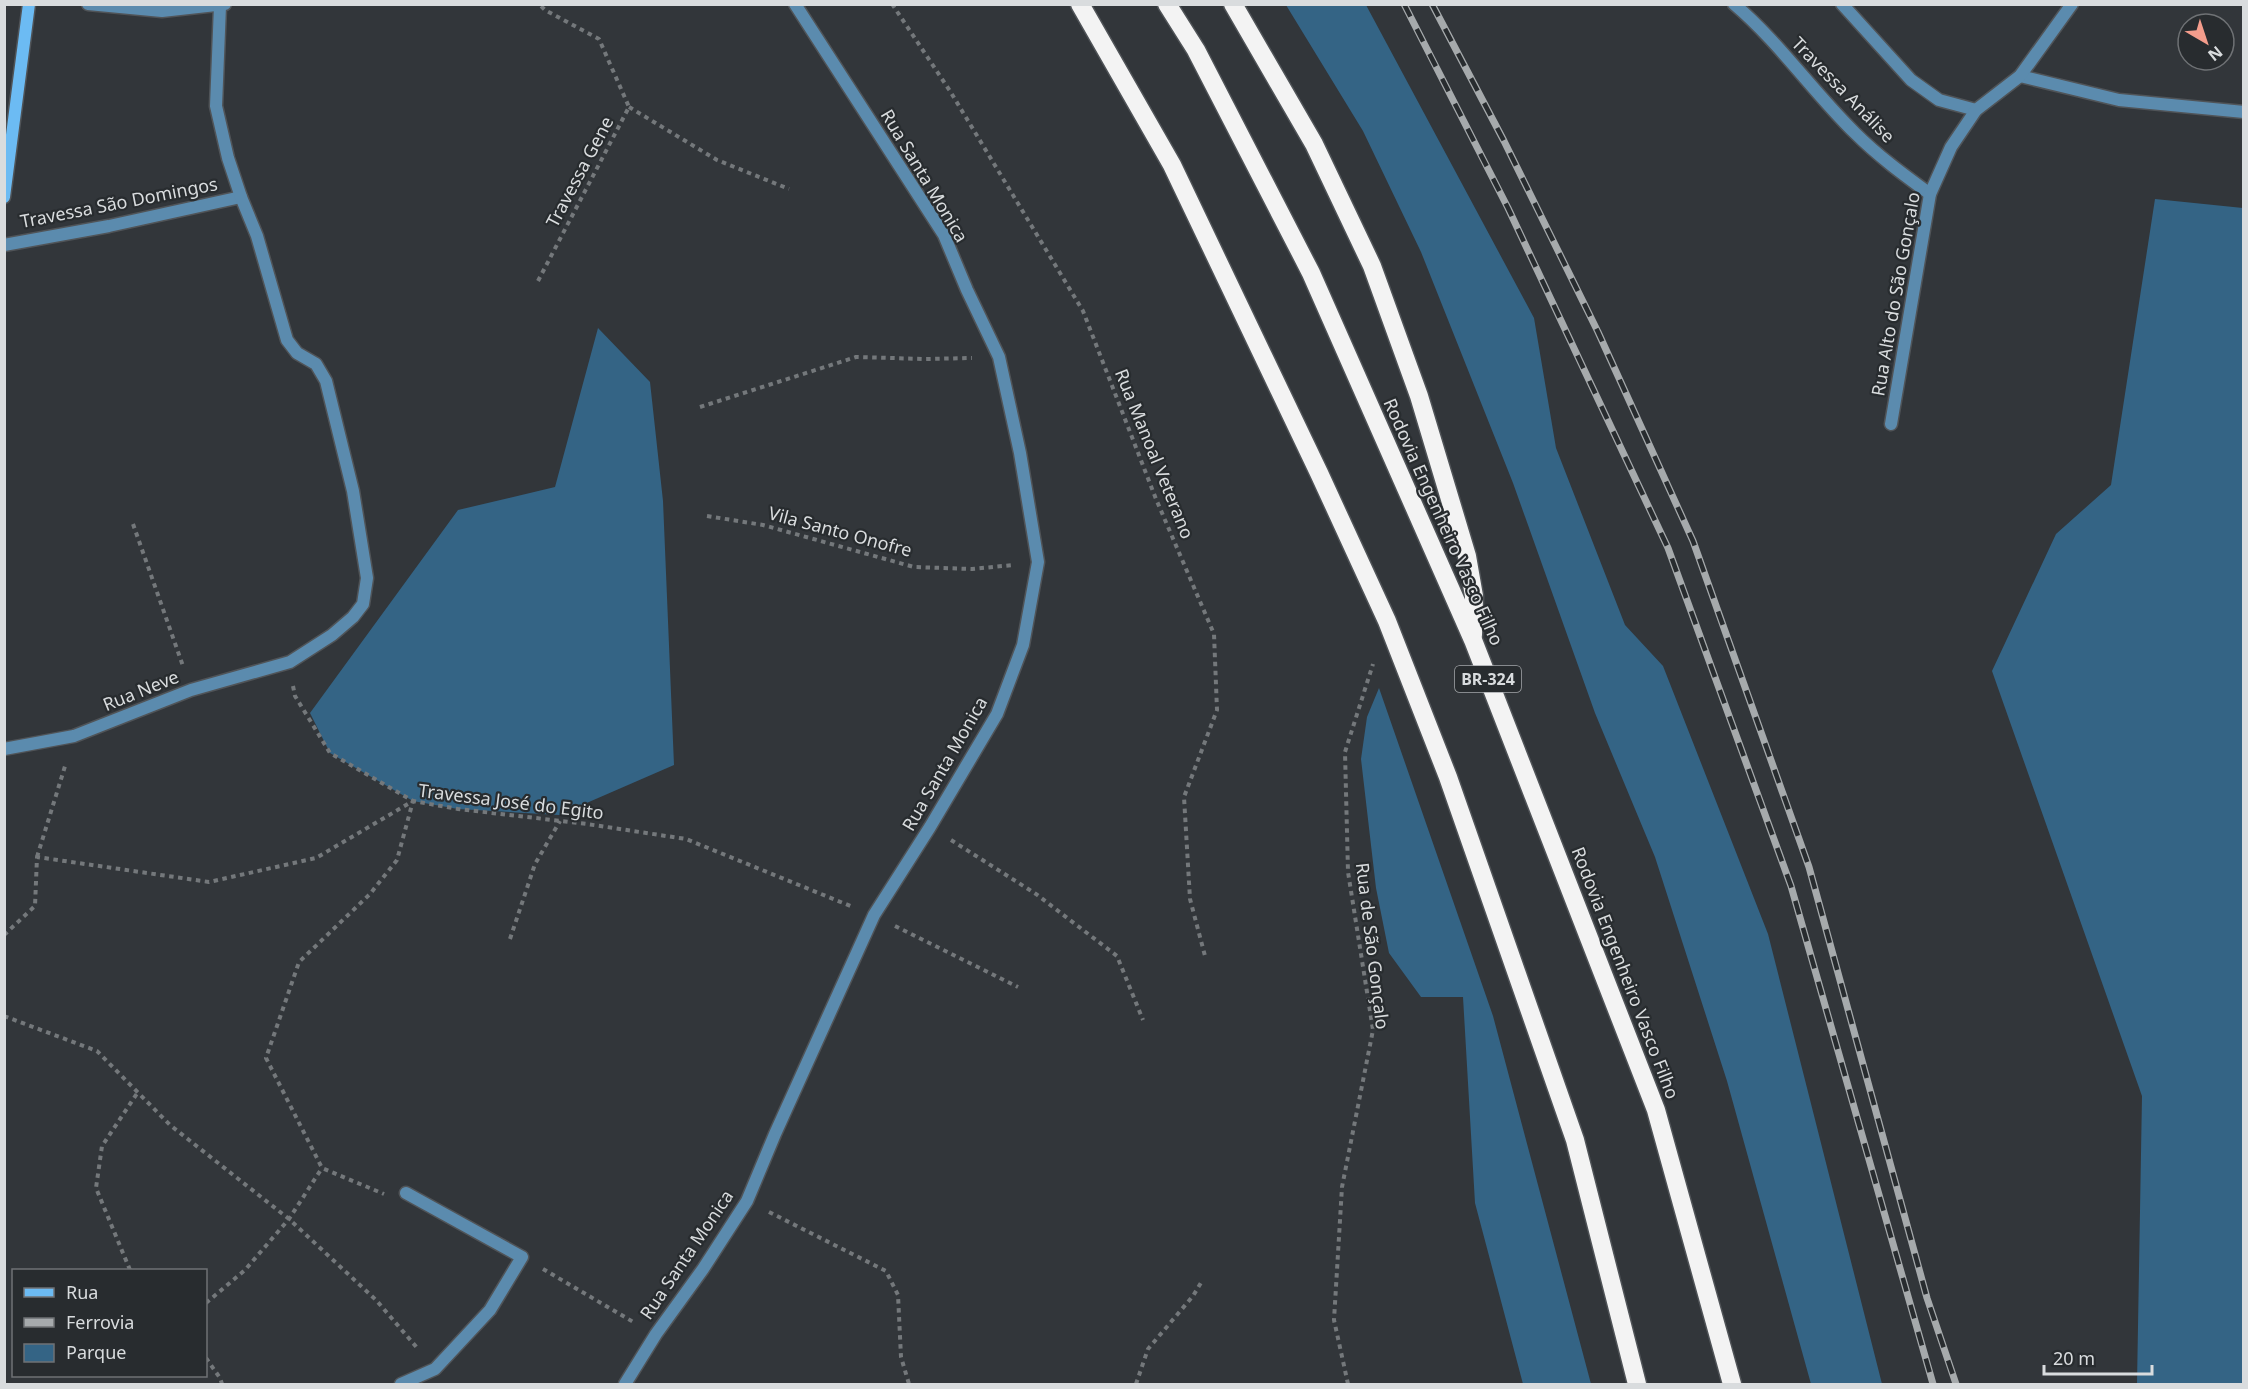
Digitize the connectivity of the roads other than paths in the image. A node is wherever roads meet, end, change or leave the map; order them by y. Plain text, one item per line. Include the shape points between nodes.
1 (29, 4) edge
2 (88, 4) edge
3 (795, 4) edge
4 (1080, 4) edge
5 (1167, 4) edge
6 (1233, 4) edge
7 (1734, 4) edge
8 (1842, 4) edge
9 (2072, 4) edge
10 (223, 5) edge
11 (2020, 76) junction
12 (1976, 110) junction
13 (2244, 112) edge
14 (1930, 195) junction
15 (241, 197) junction
16 (4, 198) edge
17 (4, 245) edge
18 (1891, 424) dead end
19 (1473, 640) junction
20 (4, 750) edge
21 (406, 1193) road end
22 (401, 1384) edge
23 (625, 1384) edge
24 (1637, 1384) edge
25 (1732, 1384) edge

1 - 16 street
2 - 10 street via 162,11
3 - 23 street, Rua Santa Monica via 944,235 999,357 1038,562 1023,645 997,714 874,915 747,1201
4 - 24 highway via 1172,165 1387,621 1448,777 1575,1140
5 - 19 highway, Rodovia Engenheiro Vasco Filho / BR-324 via 1196,50 1311,273
6 - 19 highway via 1314,144 1372,266 1419,396 1467,556 1474,596
7 - 14 street, Travessa Análise via 1854,133
8 - 12 street via 1911,80 1939,100
9 - 11 street, Rua Alto do São Gonçalo
10 - 15 street, Rua Neve via 216,106
11 - 12 street, Rua Alto do São Gonçalo
11 - 13 street via 2119,100
12 - 14 street, Rua Alto do São Gonçalo via 1951,147
14 - 18 street, Rua Alto do São Gonçalo
15 - 17 street, Travessa São Domingos
15 - 20 street, Rua Neve via 257,236 287,340 297,353 316,364 326,381 353,491 367,578 363,604 332,635 290,662 191,690 74,736
19 - 25 highway, Rodovia Engenheiro Vasco Filho / BR-324 via 1656,1110
21 - 22 street via 522,1257 490,1310 435,1369

